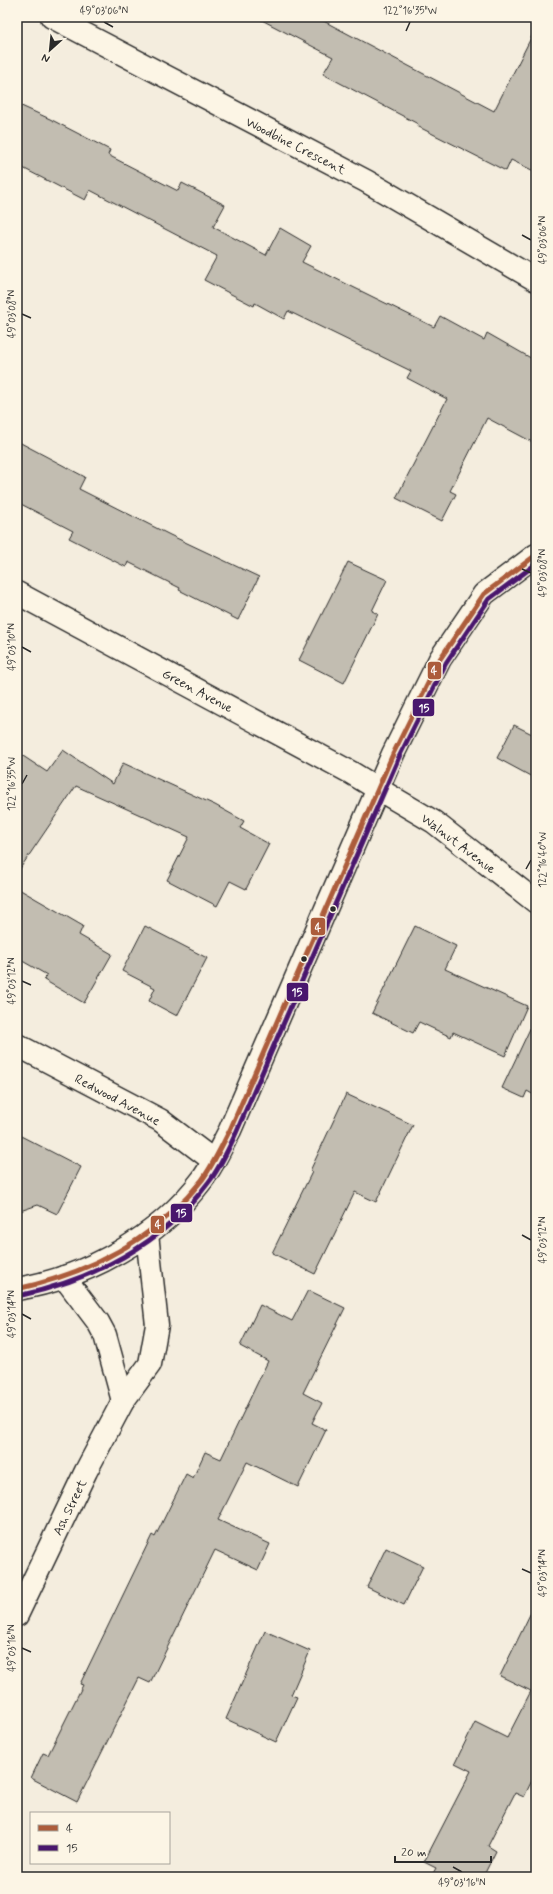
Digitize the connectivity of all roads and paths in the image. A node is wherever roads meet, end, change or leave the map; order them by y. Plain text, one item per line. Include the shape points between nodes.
1 (52, 17) edge
2 (536, 280) edge
3 (536, 554) edge
4 (17, 593) edge
5 (378, 789) junction
6 (533, 894) edge
7 (17, 1045) edge
8 (214, 1160) junction
9 (146, 1234) junction
10 (64, 1277) junction
11 (17, 1289) edge
12 (123, 1401) junction
13 (17, 1615) edge

1 - 2 street, Woodbine Crescent via 366,181
3 - 5 street via 484,594 440,658
4 - 5 street, Green Avenue
5 - 6 street, Walnut Avenue via 434,822
5 - 8 street via 233,1122
7 - 8 street, Redwood Avenue via 160,1120
8 - 9 street via 202,1180 182,1203
9 - 10 street via 111,1256
9 - 12 street, Ash Street via 156,1324 150,1364
10 - 11 street
10 - 12 street via 105,1335
12 - 13 street, Ash Street via 86,1471

